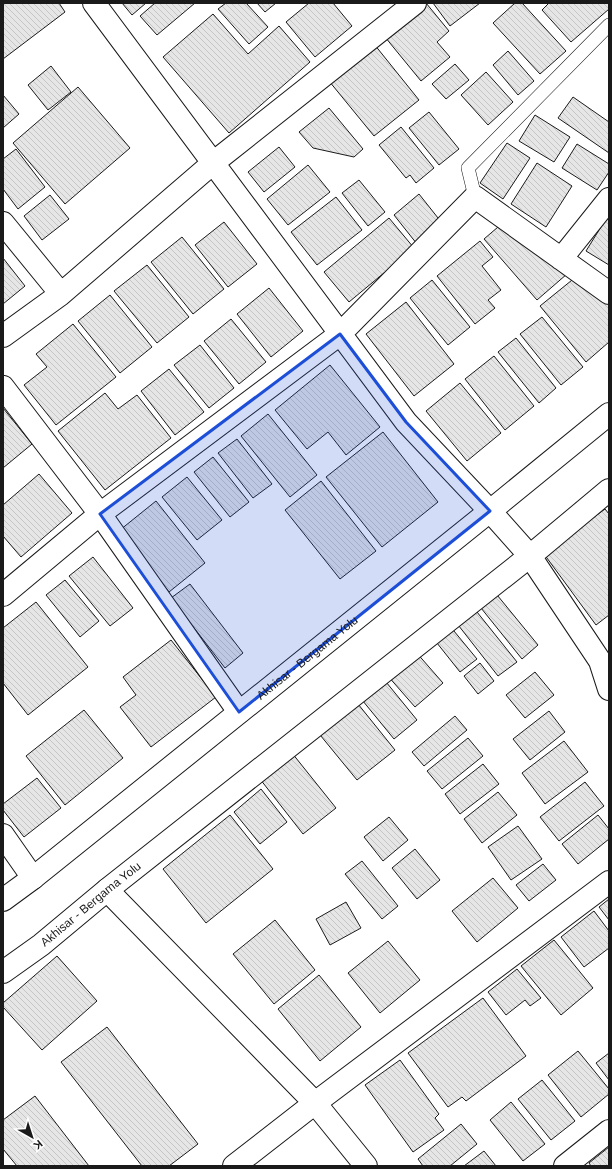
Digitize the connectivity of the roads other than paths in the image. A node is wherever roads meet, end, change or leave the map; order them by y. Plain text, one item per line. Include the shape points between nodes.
1 (94, 3) edge
2 (415, 3) edge
3 (609, 25) edge
4 (212, 163) junction
5 (476, 197) junction
6 (609, 199) edge
7 (3, 223) edge
8 (561, 259) junction
9 (609, 293) edge
10 (61, 294) junction
11 (340, 334) junction
12 (3, 336) edge
13 (3, 387) edge
14 (609, 414) edge
15 (609, 490) edge
16 (490, 511) junction
17 (100, 514) junction
18 (530, 556) junction
19 (3, 595) edge
20 (605, 657) edge
21 (609, 688) edge
22 (239, 712) junction
23 (3, 835) edge
24 (33, 878) junction
25 (609, 882) edge
26 (108, 890) junction
27 (3, 900) edge
28 (3, 972) edge
29 (315, 1103) junction
30 (609, 1131) edge
31 (234, 1166) edge
32 (366, 1166) edge
33 (565, 1166) edge

1 - 4 street
2 - 4 street
3 - 5 lane via 468,168
4 - 10 street
4 - 11 street
5 - 8 street
5 - 11 street
6 - 8 street
7 - 10 street
8 - 9 street
10 - 12 street
11 - 16 street via 406,422
11 - 17 street
13 - 17 street
14 - 16 street, Akhisar - Bergama Yolu
15 - 18 street, Akhisar - Bergama Yolu
16 - 18 street
16 - 22 street, Akhisar - Bergama Yolu
17 - 19 street
17 - 22 street
18 - 20 street
18 - 26 street, Akhisar - Bergama Yolu
20 - 21 street
22 - 24 street, Akhisar - Bergama Yolu
23 - 24 street
24 - 27 street, Akhisar - Bergama Yolu
25 - 29 street
26 - 28 street, Akhisar - Bergama Yolu via 41,945
26 - 29 street
29 - 31 street
29 - 32 street
30 - 33 street

